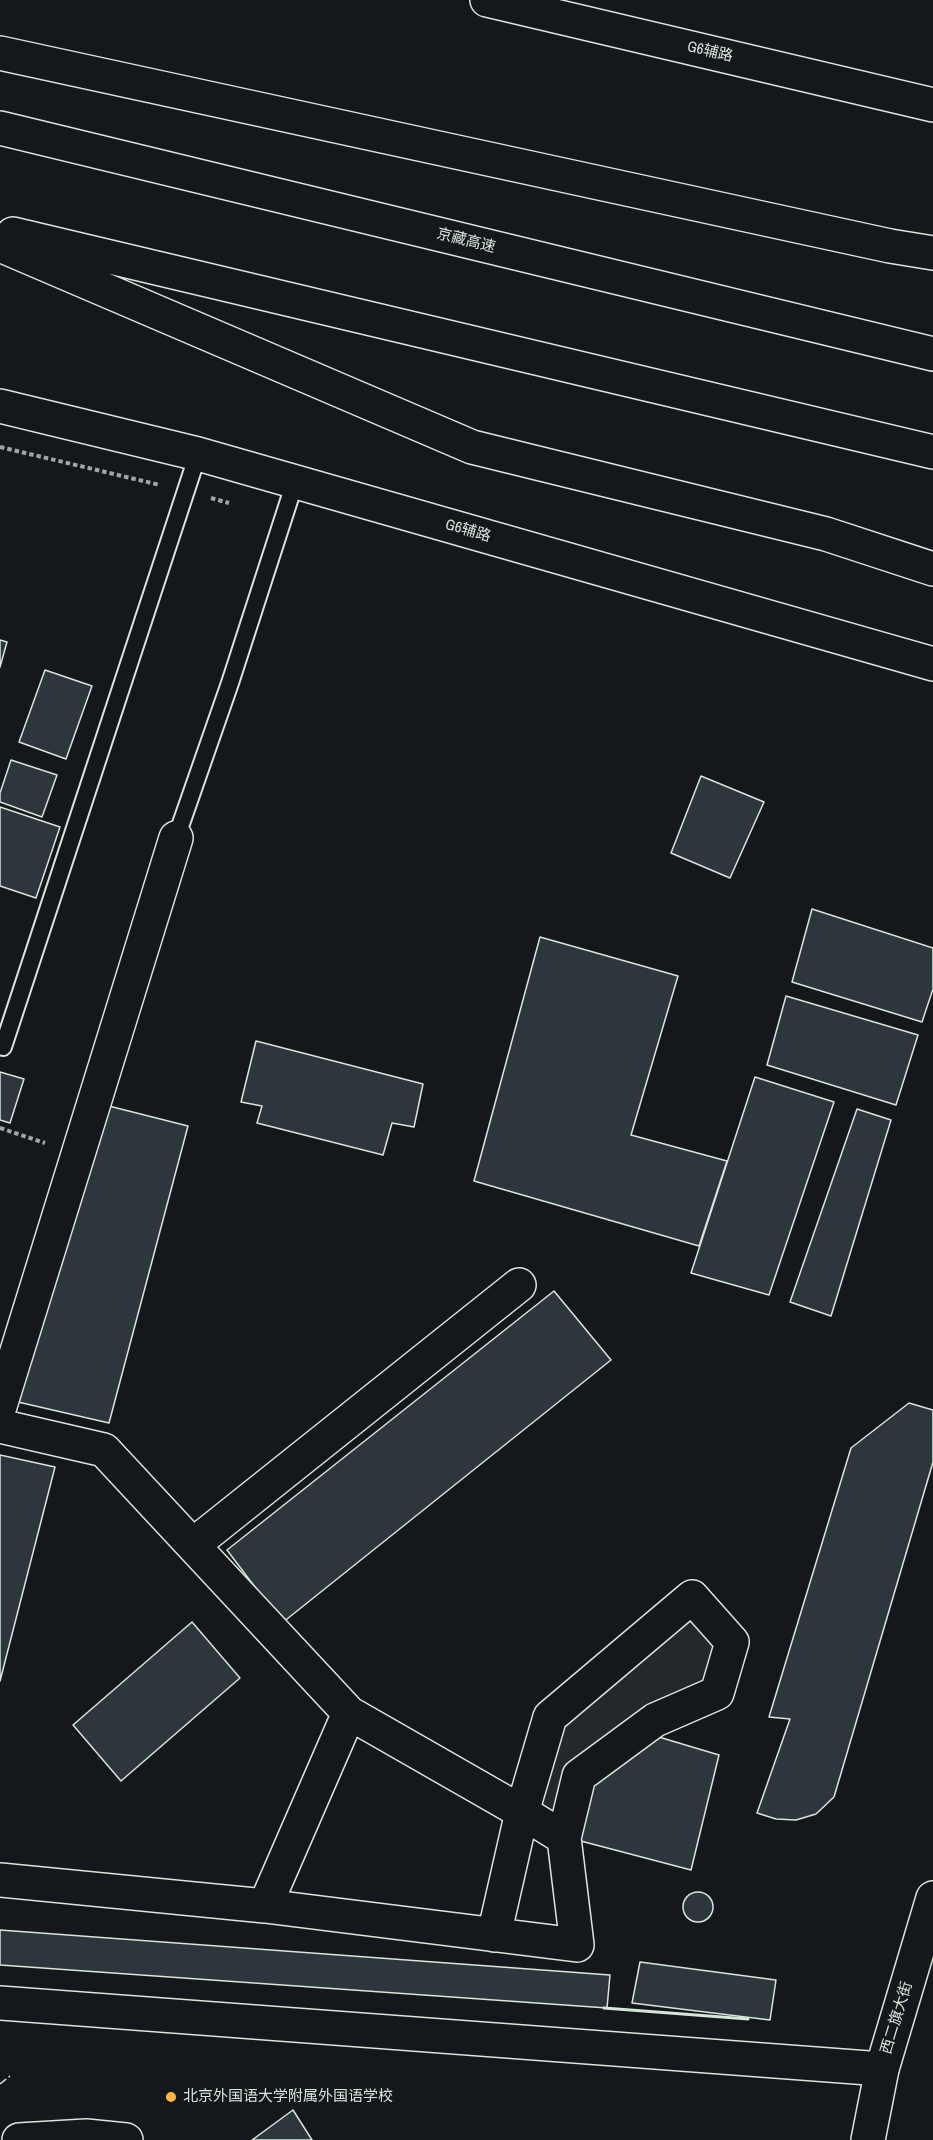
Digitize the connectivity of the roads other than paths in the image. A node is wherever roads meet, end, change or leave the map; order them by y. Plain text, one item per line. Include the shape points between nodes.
1 (487, 0) edge
2 (0, 53) edge
3 (933, 105) edge
4 (0, 128) edge
5 (0, 231) edge
6 (0, 245) edge
7 (933, 253) edge
8 (933, 354) edge
9 (0, 406) edge
10 (933, 452) edge
11 (198, 454) junction
12 (295, 482) junction
13 (933, 569) edge
14 (933, 664) edge
15 (176, 838) joint
16 (3, 1047) dead end
17 (519, 1285) dead end
18 (0, 1406) edge
19 (0, 1426) edge
20 (193, 1545) junction
21 (349, 1713) junction
22 (522, 1812) junction
23 (564, 1838) junction
24 (0, 1880) edge
25 (933, 1898) edge
26 (265, 1906) junction
27 (494, 1935) junction
28 (0, 2002) edge
29 (882, 2069) junction
30 (20, 2140) edge
31 (126, 2140) edge
32 (868, 2140) edge

1 - 3 main road, G6辅路
2 - 7 main road
4 - 8 main road, 京藏高速
5 - 10 main road
6 - 13 main road via 472,447 826,534
9 - 11 main road, G6辅路
11 - 12 main road, G6辅路
11 - 16 lane
12 - 14 main road, G6辅路
12 - 15 lane
15 - 18 main road
17 - 20 main road
19 - 20 main road via 104,1450
20 - 21 main road
21 - 22 main road
21 - 26 main road
22 - 23 main road
22 - 23 main road via 549,1717 692,1597 732,1642 717,1693 655,1720 579,1776
22 - 27 main road
23 - 27 main road via 577,1945
24 - 26 main road
25 - 29 main road, 西二旗大街
26 - 27 main road
28 - 29 main road
29 - 32 main road, 西二旗大街
30 - 31 main road via 86,2136

